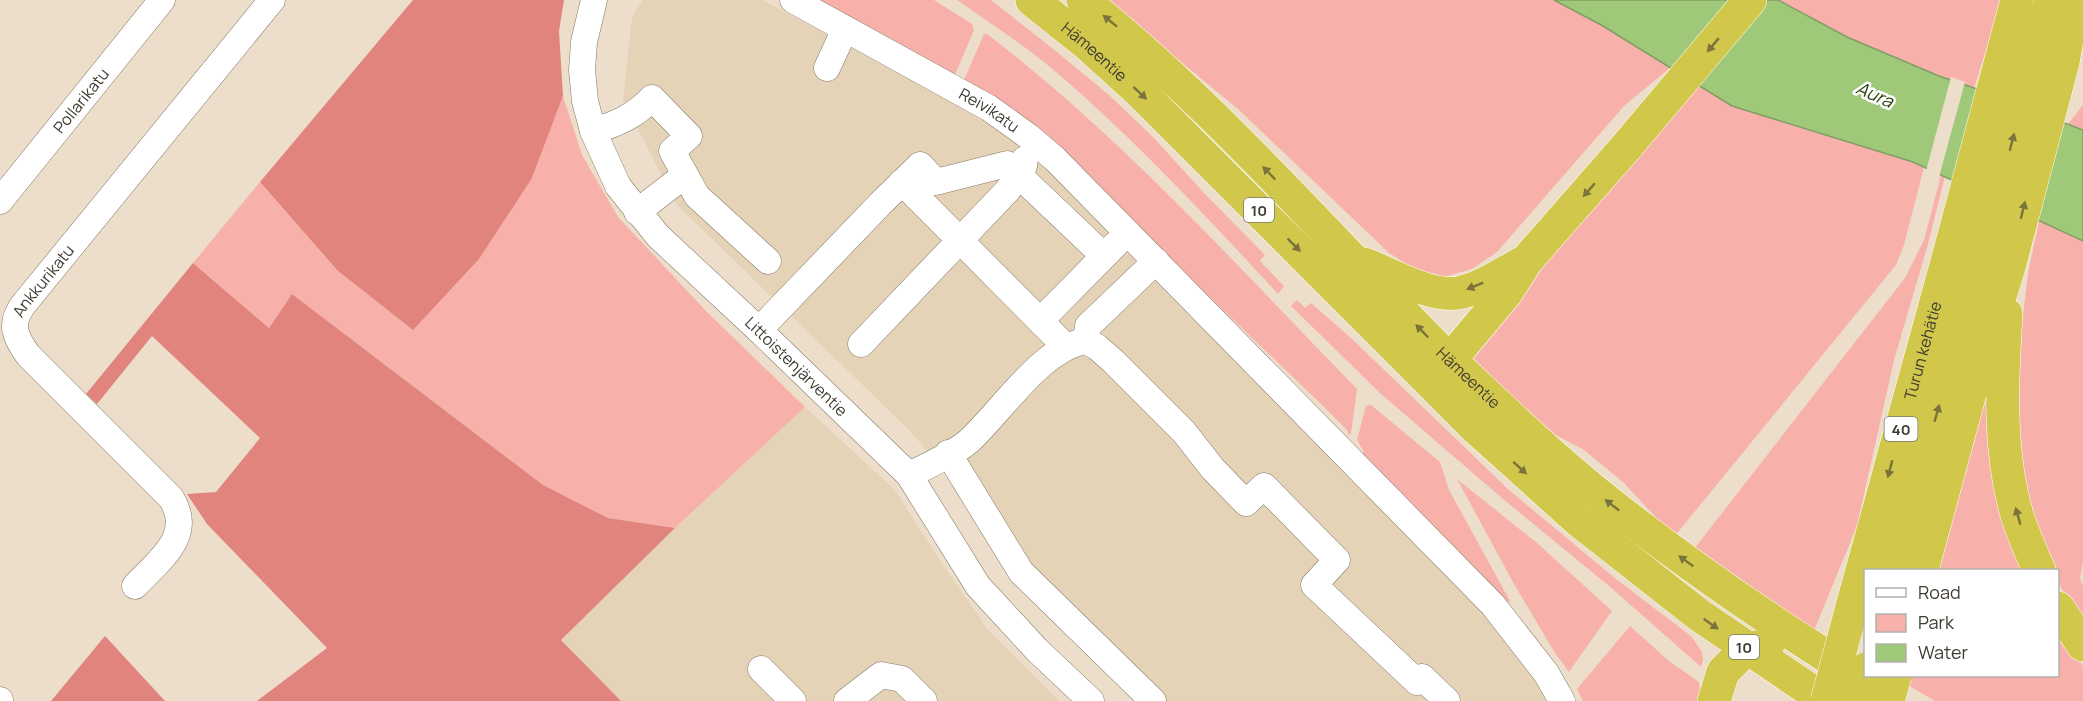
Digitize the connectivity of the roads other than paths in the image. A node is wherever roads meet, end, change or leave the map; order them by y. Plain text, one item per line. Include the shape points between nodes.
1 (162, 0) edge
2 (272, 0) edge
3 (594, 0) edge
4 (793, 0) edge
5 (1032, 0) edge
6 (1083, 0) edge
7 (1750, 0) edge
8 (2017, 0) edge
9 (2051, 0) edge
10 (2074, 0) edge
11 (845, 29) junction
12 (2049, 59) junction
13 (827, 68) dead end
14 (593, 131) junction
15 (1028, 136) junction
16 (1018, 174) junction
17 (685, 175) junction
18 (902, 182) junction
19 (0, 201) edge
20 (637, 212) junction
21 (1127, 232) junction
22 (960, 240) junction
23 (1104, 256) junction
24 (1980, 259) junction
25 (1354, 260) junction
26 (1527, 260) junction
27 (768, 261) dead end
28 (1156, 261) junction
29 (1040, 321) junction
30 (759, 330) junction
31 (861, 344) dead end
32 (1076, 344) junction
33 (1450, 360) junction
34 (1441, 394) junction
35 (948, 453) junction
36 (909, 476) junction
37 (1866, 569) edge
38 (1892, 569) edge
39 (1922, 569) edge
40 (2038, 569) edge
41 (1864, 574) edge
42 (135, 586) dead end
43 (2059, 609) edge
44 (1803, 642) junction
45 (2083, 645) edge
46 (1746, 649) junction
47 (761, 669) dead end
48 (1864, 676) edge
49 (1894, 677) edge
50 (1717, 691) edge
51 (850, 700) edge
52 (793, 701) edge
53 (924, 701) edge
54 (1091, 701) edge
55 (1153, 701) edge
56 (1447, 701) edge
57 (1562, 701) edge
58 (1826, 701) edge
59 (1857, 701) edge
60 (1888, 701) edge
61 (1898, 701) edge

1 - 19 street, Pollarikatu
2 - 42 street, Ankkurikatu via 15,317 18,341 27,355 171,498 178,510 181,523 174,542
3 - 14 street, Littoistenjärventie via 582,70
4 - 11 street, Reivikatu
5 -> 34 highway, Hämeentie / 10 via 1148,100
25 -> 6 highway, Hämeentie / 10 via 1166,71
7 -> 26 highway
8 - 24 highway, Turun kehätie / 40 via 2004,47
9 - 12 highway
10 - 12 highway
11 - 13 street
11 - 15 street, Reivikatu via 981,103
24 -> 12 highway
14 - 17 street via 639,112 652,98 689,136 672,151
14 - 20 street, Littoistenjärventie via 618,186
15 - 16 street via 1024,166
15 - 21 street, Reivikatu
16 - 18 street via 1007,164 936,182 920,165
16 - 22 street via 1008,190
16 - 23 street
17 - 20 street
17 - 27 street via 696,196
18 - 22 street
18 - 30 street
20 - 30 street, Littoistenjärventie
21 - 23 street
21 - 28 street, Reivikatu
22 - 29 street
22 - 31 street
23 - 29 street
24 -> 37 highway, Turun kehätie / 40, bridge
38 -> 24 highway, Turun kehätie / 40
24 - 39 highway via 1967,402
40 -> 24 highway via 2017,514 2009,476 2002,397
26 -> 25 highway via 1475,287 1442,294
33 -> 25 highway, Hämeentie / 10
26 - 33 highway via 1506,293
28 - 32 street via 1088,326
28 - 57 street, Reivikatu via 1493,605 1540,664
29 - 32 street
30 - 36 street, Littoistenjärventie
32 - 35 street via 1046,360 967,443
32 - 56 street via 1097,347 1113,361 1184,432 1246,503 1264,486 1337,560 1314,585 1417,682 1422,677
33 - 34 highway
44 -> 33 highway, Hämeentie / 10 via 1677,555 1594,491
34 -> 46 highway, Hämeentie / 10 via 1578,520
35 - 36 street
35 - 55 street via 1021,572
36 - 54 street, Littoistenjärventie via 978,586
41 -> 58 highway, Turun kehätie / 40, bridge
43 - 45 highway
44 - 46 highway
44 - 61 highway, Hämeentie / 10
46 - 50 highway
46 - 58 highway, Hämeentie / 10
47 - 52 street
48 - 59 highway, bridge
49 - 60 highway, bridge
51 - 53 street via 881,675 903,678

